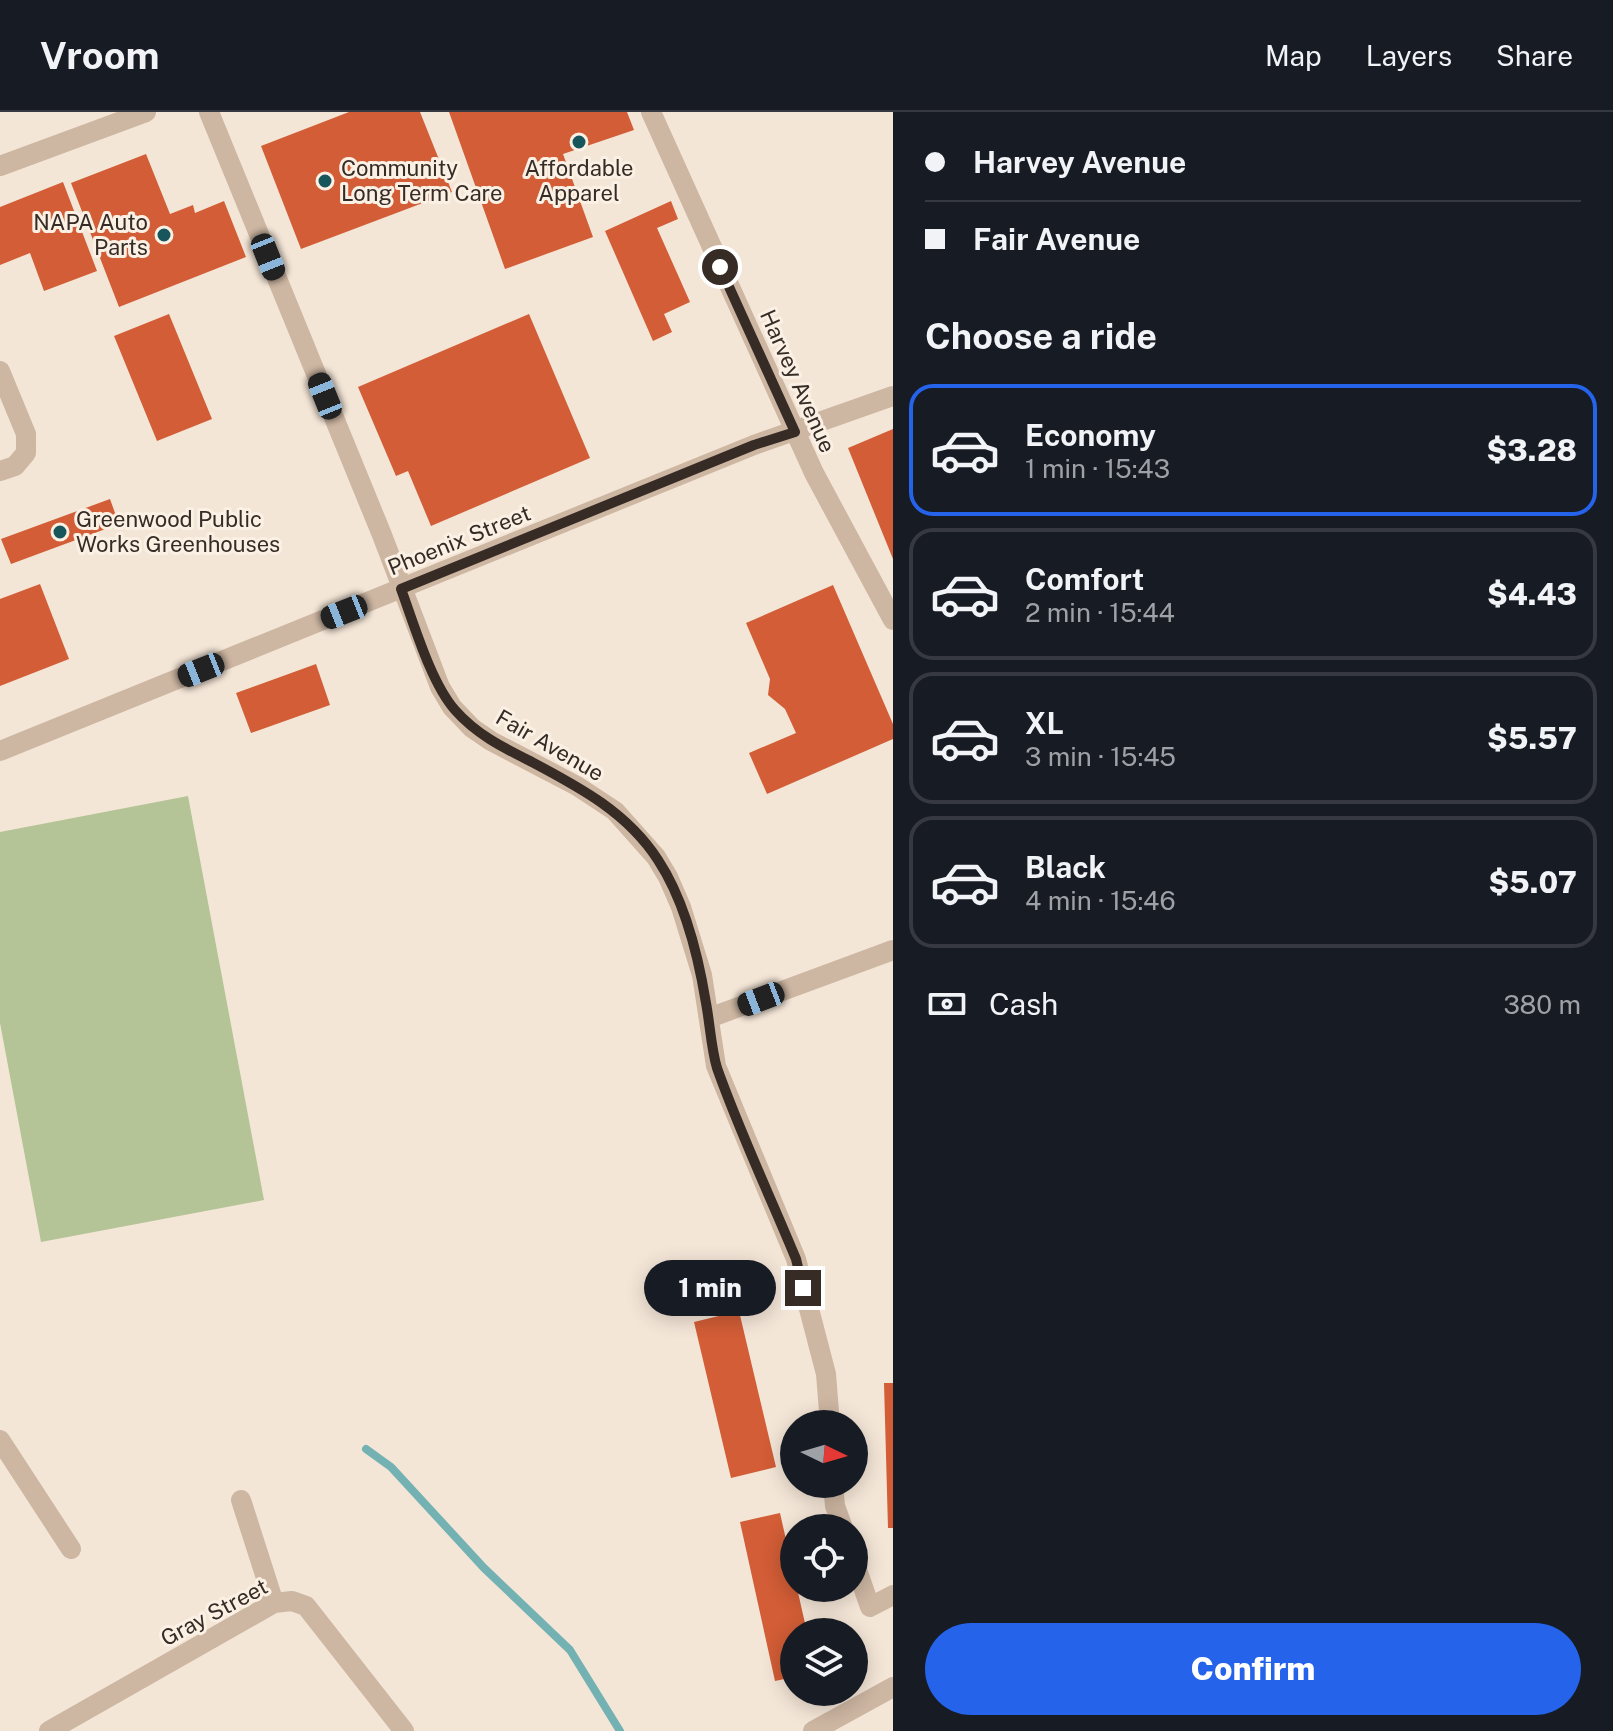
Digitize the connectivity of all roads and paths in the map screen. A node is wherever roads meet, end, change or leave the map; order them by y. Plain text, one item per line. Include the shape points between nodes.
1 (146, 112) edge
2 (209, 112) edge
3 (651, 112) edge
4 (0, 166) edge
5 (0, 371) edge
6 (893, 396) edge
7 (795, 432) junction
8 (0, 471) edge
9 (401, 589) junction
10 (893, 620) edge
11 (0, 751) edge
12 (893, 950) edge
13 (709, 1018) junction
14 (829, 1410) edge
15 (0, 1440) edge
16 (241, 1500) dead end
17 (71, 1549) dead end
18 (893, 1595) edge
19 (868, 1601) edge
20 (274, 1603) junction
21 (893, 1687) edge
22 (49, 1731) edge
23 (404, 1731) edge
24 (815, 1731) edge

1 - 4 street
2 - 9 street, Fair Avenue
3 - 7 street, Harvey Avenue
5 - 8 street via 26,434 26,453 15,466
6 - 7 street, Phoenix Street
7 - 9 street, Phoenix Street
7 - 10 street, Harvey Avenue
9 - 11 street, Phoenix Street
9 - 13 street, Fair Avenue via 452,707 491,741 615,811 656,857 681,907
12 - 13 street
13 - 14 street, Fair Avenue via 716,1066 796,1259 826,1374
15 - 17 street
16 - 20 street
18 - 19 street via 870,1607
20 - 22 street, Gray Street
20 - 23 street, Gray Street via 306,1606
21 - 24 street

